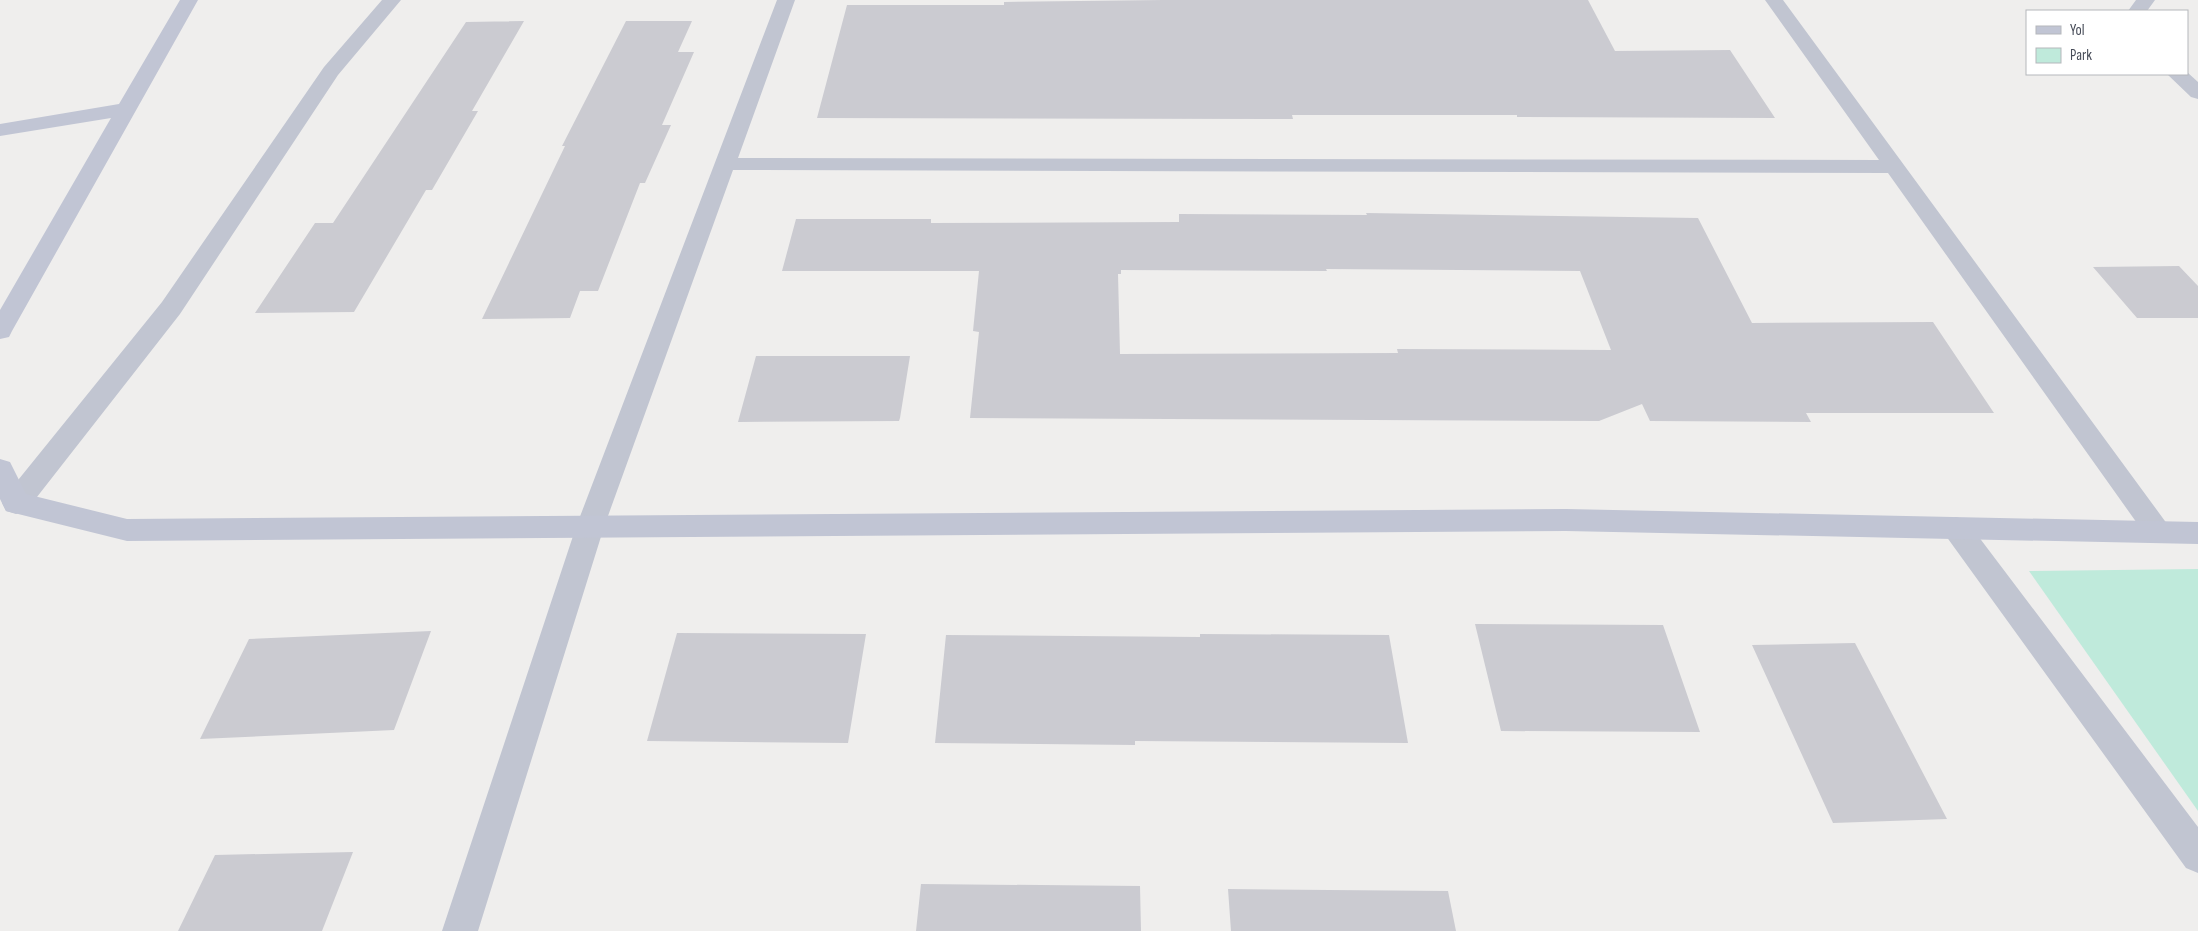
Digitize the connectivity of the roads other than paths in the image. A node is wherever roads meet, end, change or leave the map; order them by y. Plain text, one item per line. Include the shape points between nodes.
1 (189, 0) edge
2 (392, 0) edge
3 (786, 0) edge
4 (1774, 0) edge
5 (2178, 75) edge
6 (2198, 92) edge
7 (128, 109) junction
8 (0, 130) edge
9 (725, 164) junction
10 (1895, 167) junction
11 (2, 323) edge
12 (0, 469) edge
13 (16, 502) junction
14 (590, 527) junction
15 (1956, 528) junction
16 (2159, 532) junction
17 (2198, 533) edge
18 (2198, 856) edge
19 (460, 931) edge

1 - 7 street
2 - 13 street via 331,71 171,308
3 - 9 street
4 - 10 street
5 - 6 street
7 - 8 street
7 - 11 street
9 - 10 street
9 - 14 street
10 - 16 street
12 - 13 street
13 - 14 street via 127,530
14 - 15 street via 1566,520
14 - 19 street
15 - 16 street
15 - 18 street
16 - 17 street

